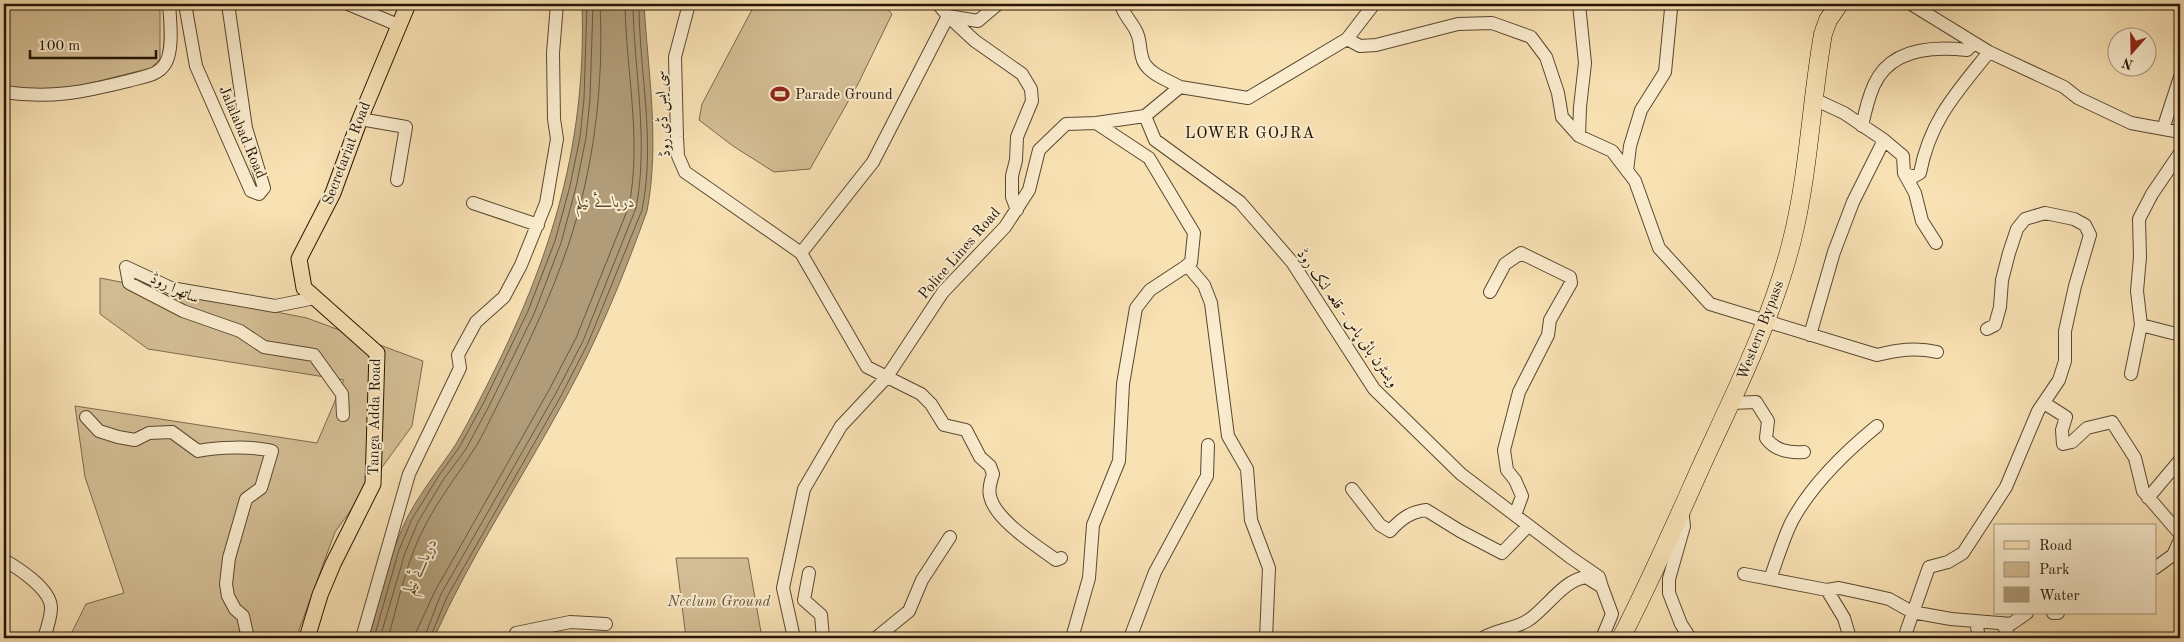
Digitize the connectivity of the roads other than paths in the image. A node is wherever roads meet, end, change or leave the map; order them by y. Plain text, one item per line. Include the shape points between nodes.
1 (168, 4) edge
2 (186, 4) edge
3 (228, 4) edge
4 (348, 4) edge
5 (408, 4) edge
6 (557, 4) edge
7 (689, 4) edge
8 (938, 4) edge
9 (998, 4) edge
10 (1121, 4) edge
11 (1374, 4) edge
12 (1579, 4) edge
13 (1668, 4) edge
14 (1839, 4) edge
15 (1911, 4) edge
16 (948, 16) junction
17 (398, 24) junction
18 (1347, 39) junction
19 (1974, 43) junction
20 (1989, 52) junction
21 (2180, 78) edge
22 (1180, 87) junction
23 (4, 92) edge
24 (1814, 99) junction
25 (1145, 116) junction
26 (360, 119) junction
27 (1096, 123) junction
28 (1862, 126) junction
29 (2164, 130) junction
30 (2180, 132) edge
31 (1579, 136) junction
32 (1884, 140) junction
33 (2180, 153) edge
34 (1627, 170) junction
35 (1904, 173) junction
36 (397, 180) dead end
37 (473, 203) dead end
38 (1016, 210) junction
39 (538, 225) junction
40 (1936, 243) dead end
41 (801, 253) junction
42 (1187, 265) junction
43 (1490, 292) dead end
44 (315, 298) junction
45 (1765, 321) junction
46 (2141, 325) junction
47 (1987, 329) dead end
48 (1810, 335) junction
49 (2180, 335) edge
50 (1937, 352) dead end
51 (2131, 374) dead end
52 (886, 378) junction
53 (1731, 402) junction
54 (2044, 403) junction
55 (343, 415) dead end
56 (86, 417) dead end
57 (1877, 426) dead end
58 (1208, 445) dead end
59 (1804, 452) dead end
60 (2180, 460) edge
61 (1352, 489) dead end
62 (2148, 498) junction
63 (1682, 509) junction
64 (1515, 515) junction
65 (1528, 526) junction
66 (2180, 534) edge
67 (950, 537) dead end
68 (2180, 540) edge
69 (1061, 558) dead end
70 (4, 560) edge
71 (2156, 567) edge
72 (809, 573) dead end
73 (1744, 574) dead end
74 (1770, 579) junction
75 (1602, 587) junction
76 (1827, 590) junction
77 (1912, 612) junction
78 (2026, 614) edge
79 (1976, 621) junction
80 (2002, 623) junction
81 (606, 624) dead end
82 (44, 638) edge
83 (248, 638) edge
84 (307, 638) edge
85 (362, 638) edge
86 (518, 638) edge
87 (794, 638) edge
88 (823, 638) edge
89 (876, 638) edge
90 (1072, 638) edge
91 (1130, 638) edge
92 (1266, 638) edge
93 (1483, 638) edge
94 (1602, 638) edge
95 (1621, 638) edge
96 (1690, 638) edge
97 (1850, 638) edge
98 (1904, 638) edge
99 (1979, 638) edge
100 (2010, 638) edge

1 - 23 street via 172,33 166,63 157,73 81,93 28,96
2 - 3 street, Jalalabad Road via 196,66 251,191 259,194 264,188 246,128
4 - 17 street
5 - 17 main road, Secretariat Road
6 - 39 street via 553,52 557,139 546,203
7 - 41 street, سی ایس ڈی روڈ via 675,57 678,156 685,172
8 - 16 street
9 - 16 street via 978,21
10 - 22 street via 1141,39 1142,58 1151,72
11 - 18 street
12 - 31 street via 1585,63
13 - 34 street via 1671,9 1665,72 1641,110 1630,146
14 - 24 highway, Western Bypass via 1823,34
15 - 19 street
16 - 38 street via 975,41 1022,74 1031,89 1032,101 1016,136 1012,176
16 - 41 street via 873,162
17 - 26 main road, Secretariat Road
18 - 22 street via 1248,98
18 - 31 street via 1360,46 1376,45 1458,24 1492,23 1531,37 1549,64 1562,117
19 - 20 street
19 - 28 street via 1967,50 1914,51 1886,66 1874,84
20 - 29 street via 2131,122
20 - 35 street via 1935,124 1920,173 1913,177
21 - 29 street
22 - 25 street
24 - 28 street via 1844,113
24 - 45 highway, Western Bypass via 1801,201 1783,272
25 - 27 street, Police Lines Road
25 - 64 street, ویسٹرن بائی پاس - قلعہ لنک روڈ via 1155,140 1240,202 1292,262 1374,389 1460,474
26 - 36 street via 406,127
26 - 44 main road, Secretariat Road via 333,193 300,259 304,288
27 - 38 street, Police Lines Road via 1066,124 1039,150 1029,190
27 - 42 street via 1149,158 1194,233 1191,263
28 - 32 street
29 - 30 street
31 - 34 street via 1612,151
32 - 35 street via 1903,156
32 - 48 street via 1853,202 1834,252
33 - 46 street via 2139,219 2137,291
34 - 45 street via 1635,181 1659,248 1665,255 1710,304
35 - 40 street via 1915,193 1922,222
37 - 39 street
38 - 52 street, Police Lines Road via 1005,227 943,292
39 - 85 street via 504,298 476,322 458,355 460,368 409,474
41 - 52 street via 867,367
42 - 90 street via 1150,290 1136,308 1123,384 1119,461 1093,525 1089,578
42 - 92 street via 1204,285 1211,303 1228,436 1247,469 1251,520 1269,568
43 - 64 street via 1504,264 1521,253 1570,277 1571,283 1550,320 1548,335 1519,392 1504,450 1507,470 1522,496
44 - 55 street, ساتھرا روڈ via 274,306 171,288 126,267 129,283 183,312 240,331 264,347 314,355 342,394
44 - 84 main road, Tanga Adda Road via 376,353 373,484 326,579
45 - 48 street
45 - 53 highway, Western Bypass
46 - 49 street
46 - 51 street
47 - 54 street via 1995,325 2009,253 2017,229 2025,219 2045,213 2074,219 2085,225 2090,235 2065,330 2065,361 2059,380
48 - 50 street via 1876,355 1903,349
52 - 69 street via 921,394 944,425 966,430 980,457 990,466 993,474 990,497 998,511 1013,529 1056,560
52 - 87 street, Police Lines Road via 841,426 804,489 783,588
53 - 59 street via 1756,402 1768,421 1766,438 1771,446 1790,452
53 - 63 highway, Western Bypass
54 - 62 street via 2066,417 2062,430 2063,444 2072,442 2087,428 2112,422 2135,458 2143,491
54 - 77 street via 2016,458 2006,487 1963,553 1948,562 1929,567
56 - 83 street via 99,431 135,440 149,433 172,432 198,452 213,448 272,451 261,488 246,499 229,558 228,596 243,616
57 - 74 street via 1820,480 1792,521
58 - 91 street via 1207,476 1155,572
60 - 62 street
61 - 65 street via 1380,526 1390,531 1413,512 1426,510 1502,553
62 - 66 street
63 - 95 highway, Western Bypass via 1664,553
63 - 96 street via 1684,526 1669,593
64 - 65 street, ویسٹرن بائی پاس - قلعہ لنک روڈ
65 - 75 street, ویسٹرن بائی پاس - قلعہ لنک روڈ via 1599,577
67 - 89 street via 922,580 910,611
68 - 71 street via 2173,555
70 - 82 street via 22,570 49,598 51,608
72 - 88 street via 804,600 821,615
73 - 74 street
74 - 76 street
75 - 93 street via 1586,577 1575,579 1528,620
75 - 94 street, ویسٹرن بائی پاس - قلعہ لنک روڈ via 1612,614
76 - 77 street via 1839,588 1889,599
76 - 97 street via 1844,618
77 - 79 street
77 - 98 street
78 - 80 street via 2011,624
79 - 80 street
79 - 99 street
80 - 100 street
81 - 86 street via 570,622 516,633

